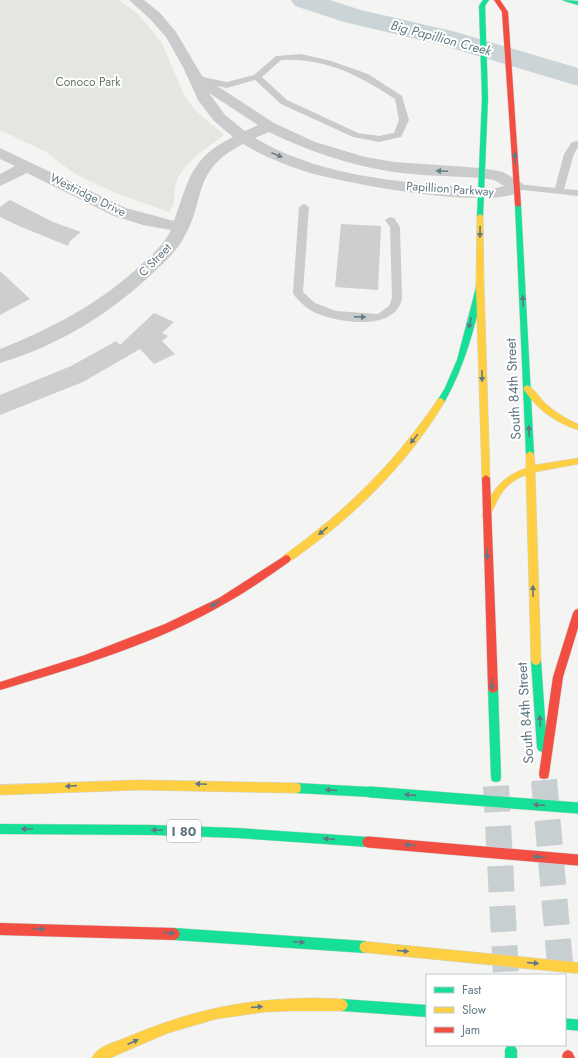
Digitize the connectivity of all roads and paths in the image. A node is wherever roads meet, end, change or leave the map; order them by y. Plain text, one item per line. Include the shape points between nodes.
1 (136, 0) edge
2 (497, 0) edge
3 (566, 0) edge
4 (484, 3) edge
5 (578, 3) edge
6 (257, 77) junction
7 (197, 79) junction
8 (269, 126) junction
9 (243, 137) junction
10 (578, 144) edge
11 (0, 153) edge
12 (27, 166) junction
13 (481, 173) junction
14 (0, 182) edge
15 (517, 187) junction
16 (560, 191) junction
17 (578, 193) edge
18 (482, 194) junction
19 (304, 207) dead end
20 (390, 220) dead end
21 (180, 227) junction
22 (480, 286) junction
23 (0, 356) edge
24 (527, 388) junction
25 (578, 427) edge
26 (578, 461) edge
27 (531, 470) junction
28 (486, 515) junction
29 (578, 613) edge
30 (0, 686) edge
31 (496, 777) tunnel mouth
32 (0, 790) edge
33 (578, 808) edge
34 (0, 829) edge
35 (578, 860) edge
36 (0, 929) edge
37 (578, 968) edge
38 (426, 1011) edge
39 (566, 1024) edge
40 (578, 1025) edge
41 (98, 1058) edge

1 - 7 street, Papillion Parkway via 165,25
15 -> 2 main road, South 84th Street via 505,12
3 - 5 main road
4 - 13 main road, South 84th Street via 485,98
6 - 6 lane via 284,102 356,135 379,139 398,135 404,120 399,98 365,76 328,63 301,57 279,58
6 - 7 lane via 227,85
7 - 8 street, Papillion Parkway
7 - 9 street, Papillion Parkway via 205,102
8 - 9 street, C Street
13 -> 8 street, Papillion Parkway via 394,167 362,162 309,145
9 -> 18 street, Papillion Parkway via 268,152 333,174 378,183
9 - 21 street, C Street via 222,150 202,168 193,185
10 - 16 lane via 575,144 570,154
11 - 12 street, Westridge Drive
12 - 14 street
12 - 21 street, Westridge Drive via 120,212
13 - 15 street, Papillion Parkway via 499,176
13 - 18 main road, South 84th Street
15 - 16 lane
15 - 18 street, Papillion Parkway
24 -> 15 main road, South 84th Street
16 - 17 lane
18 -> 22 main road, South 84th Street via 479,232
19 -> 20 lane via 298,293 310,305 335,316 377,318 386,315 395,306 396,227
21 - 23 street, C Street via 163,254 106,303 59,332
22 -> 28 main road, South 84th Street
22 -> 30 main road via 460,363 421,431 362,498 319,535 270,571 212,606 88,657
24 - 25 main road via 550,415
27 -> 24 main road, South 84th Street
26 - 27 main road
27 - 28 main road via 515,474 504,483 494,494
29 -> 27 main road, South 84th Street via 558,677 544,777 534,640
28 -> 31 main road, South 84th Street
33 -> 32 main road, bridge via 370,792 187,784 78,785
35 -> 34 main road, I 80, bridge via 368,842 184,831
36 -> 37 main road, bridge via 146,932 365,947
41 -> 38 main road via 194,1017 232,1009 309,1004 362,1005
39 - 40 main road, bridge

